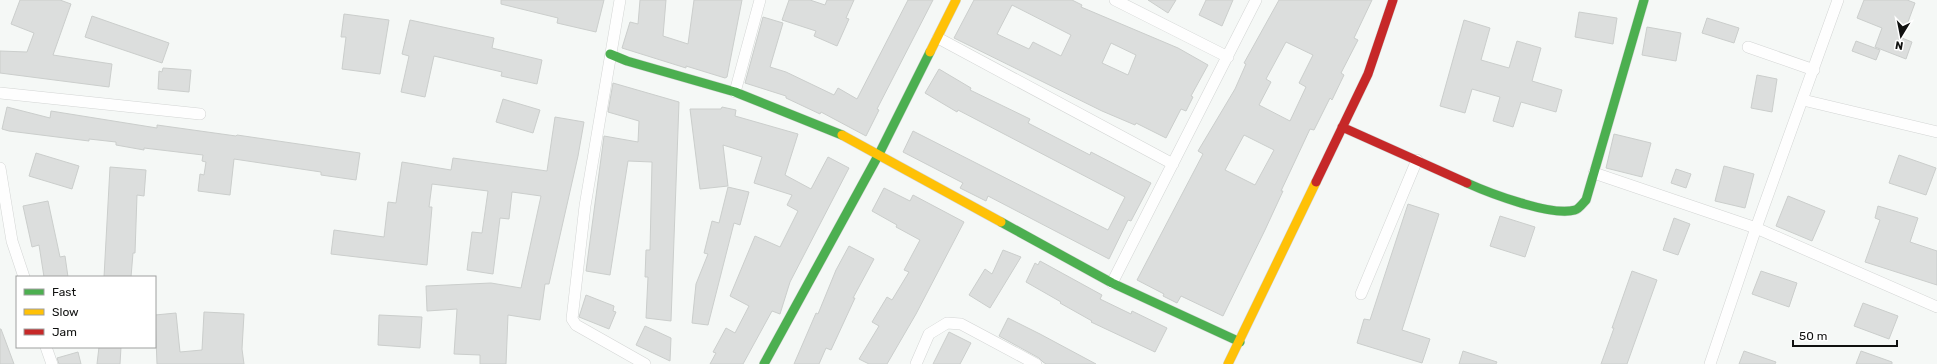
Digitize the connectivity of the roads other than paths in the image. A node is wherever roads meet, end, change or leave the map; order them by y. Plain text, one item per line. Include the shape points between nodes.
1 (620, 0) edge
2 (760, 0) edge
3 (956, 0) edge
4 (1115, 0) edge
5 (1256, 0) edge
6 (1393, 0) edge
7 (1644, 0) edge
8 (1838, 0) edge
9 (938, 38) junction
10 (1748, 47) dead end
11 (610, 54) junction
12 (1228, 57) junction
13 (1814, 70) junction
14 (735, 92) junction
15 (0, 93) edge
16 (1803, 100) junction
17 (200, 114) dead end
18 (1342, 128) junction
19 (1937, 132) edge
20 (880, 154) junction
21 (1417, 160) junction
22 (1173, 164) junction
23 (0, 168) edge
24 (1594, 173) junction
25 (1756, 228) junction
26 (24, 276) edge
27 (1112, 283) junction
28 (1361, 294) dead end
29 (1937, 307) edge
30 (1240, 342) junction
31 (46, 348) edge
32 (52, 364) edge
33 (645, 364) edge
34 (764, 364) edge
35 (916, 364) edge
36 (1036, 364) edge
37 (1228, 364) edge
38 (1710, 364) edge

1 - 11 street
2 - 14 street
3 - 9 street
4 - 12 street
5 - 12 street
6 - 18 street via 1368,74
7 - 24 street
8 - 13 street
9 - 20 street
9 - 22 street
10 - 13 street
11 - 14 street
11 - 33 street via 585,206 572,319 576,325
12 - 22 street
13 - 16 street
14 - 20 street via 832,131
15 - 17 street
16 - 19 street
16 - 25 street
18 - 21 street
18 - 30 street
20 - 27 street
20 - 34 street
21 - 24 street via 1472,185 1559,212 1576,210 1586,200
21 - 28 street
22 - 27 street
23 - 26 street via 12,241
24 - 25 street
25 - 29 street
25 - 38 street
27 - 30 street
30 - 37 street
31 - 32 street
35 - 36 street via 929,334 947,323 961,324

